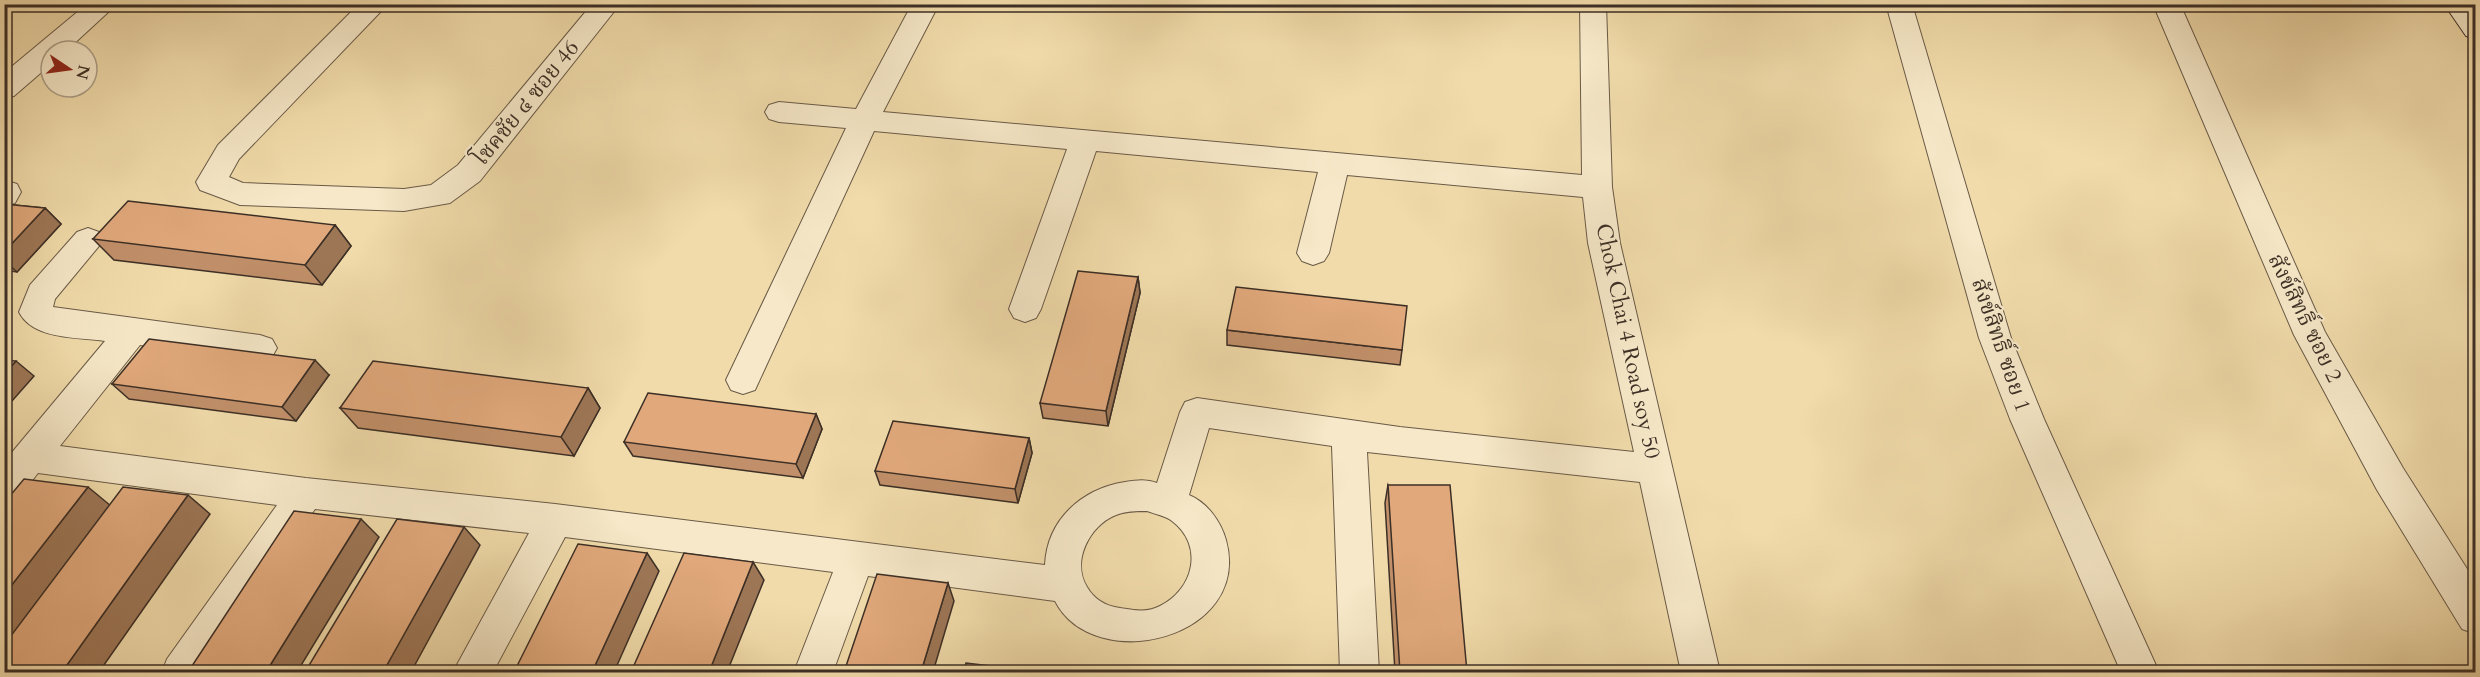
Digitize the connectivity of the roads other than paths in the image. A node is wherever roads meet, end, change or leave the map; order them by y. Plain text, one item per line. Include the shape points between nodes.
1 (104, 4) edge
2 (375, 4) edge
3 (607, 4) edge
4 (926, 4) edge
5 (1899, 4) edge
6 (2166, 4) edge
7 (2457, 4) edge
8 (1590, 5) edge
9 (2475, 30) edge
10 (4, 88) edge
11 (779, 112) dead end
12 (864, 120) junction
13 (1085, 140) junction
14 (1335, 163) junction
15 (1597, 187) junction
16 (88, 240) dead end
17 (1313, 253) dead end
18 (1025, 309) dead end
19 (132, 332) junction
20 (260, 348) dead end
21 (742, 380) dead end
22 (1349, 435) junction
23 (29, 458) junction
24 (1655, 469) junction
25 (4, 489) edge
26 (306, 493) junction
27 (1170, 500) junction
28 (555, 520) junction
29 (856, 559) junction
30 (1065, 585) junction
31 (2475, 616) edge
32 (181, 672) edge
33 (472, 672) edge
34 (814, 672) edge
35 (1359, 672) edge
36 (1701, 672) edge
37 (2140, 672) edge

1 - 10 street
2 - 3 street, โชคชัย ๔ ซอย 46 via 228,152 211,182 240,194 404,200 439,195 469,173
4 - 12 street
5 - 37 street, สังข์สิทธิ์ ซอย 1 via 1995,339
6 - 31 street, สังข์สิทธิ์ ซอย 2 via 2310,335 2390,479
7 - 9 street
8 - 15 street, Chok Chai 4 Road soy 50
11 - 12 street
12 - 13 street
12 - 21 street
13 - 14 street
13 - 18 street
14 - 15 street
14 - 17 street
15 - 24 street, Chok Chai 4 Road soy 50 via 1604,243
16 - 19 street via 41,294 35,312 51,321
19 - 20 street
19 - 23 street
22 - 24 street
22 - 27 street via 1197,412
22 - 35 street
23 - 25 street
23 - 26 street
24 - 36 street, Chok Chai 4 Road soy 50
26 - 28 street
26 - 32 street
27 - 30 street via 1128,496 1088,513 1065,546
27 - 30 street via 1189,511 1204,527 1212,548 1212,570 1203,591 1188,609 1167,622 1143,629 1118,628 1095,619 1076,605
28 - 29 street
28 - 33 street
29 - 30 street
29 - 34 street

